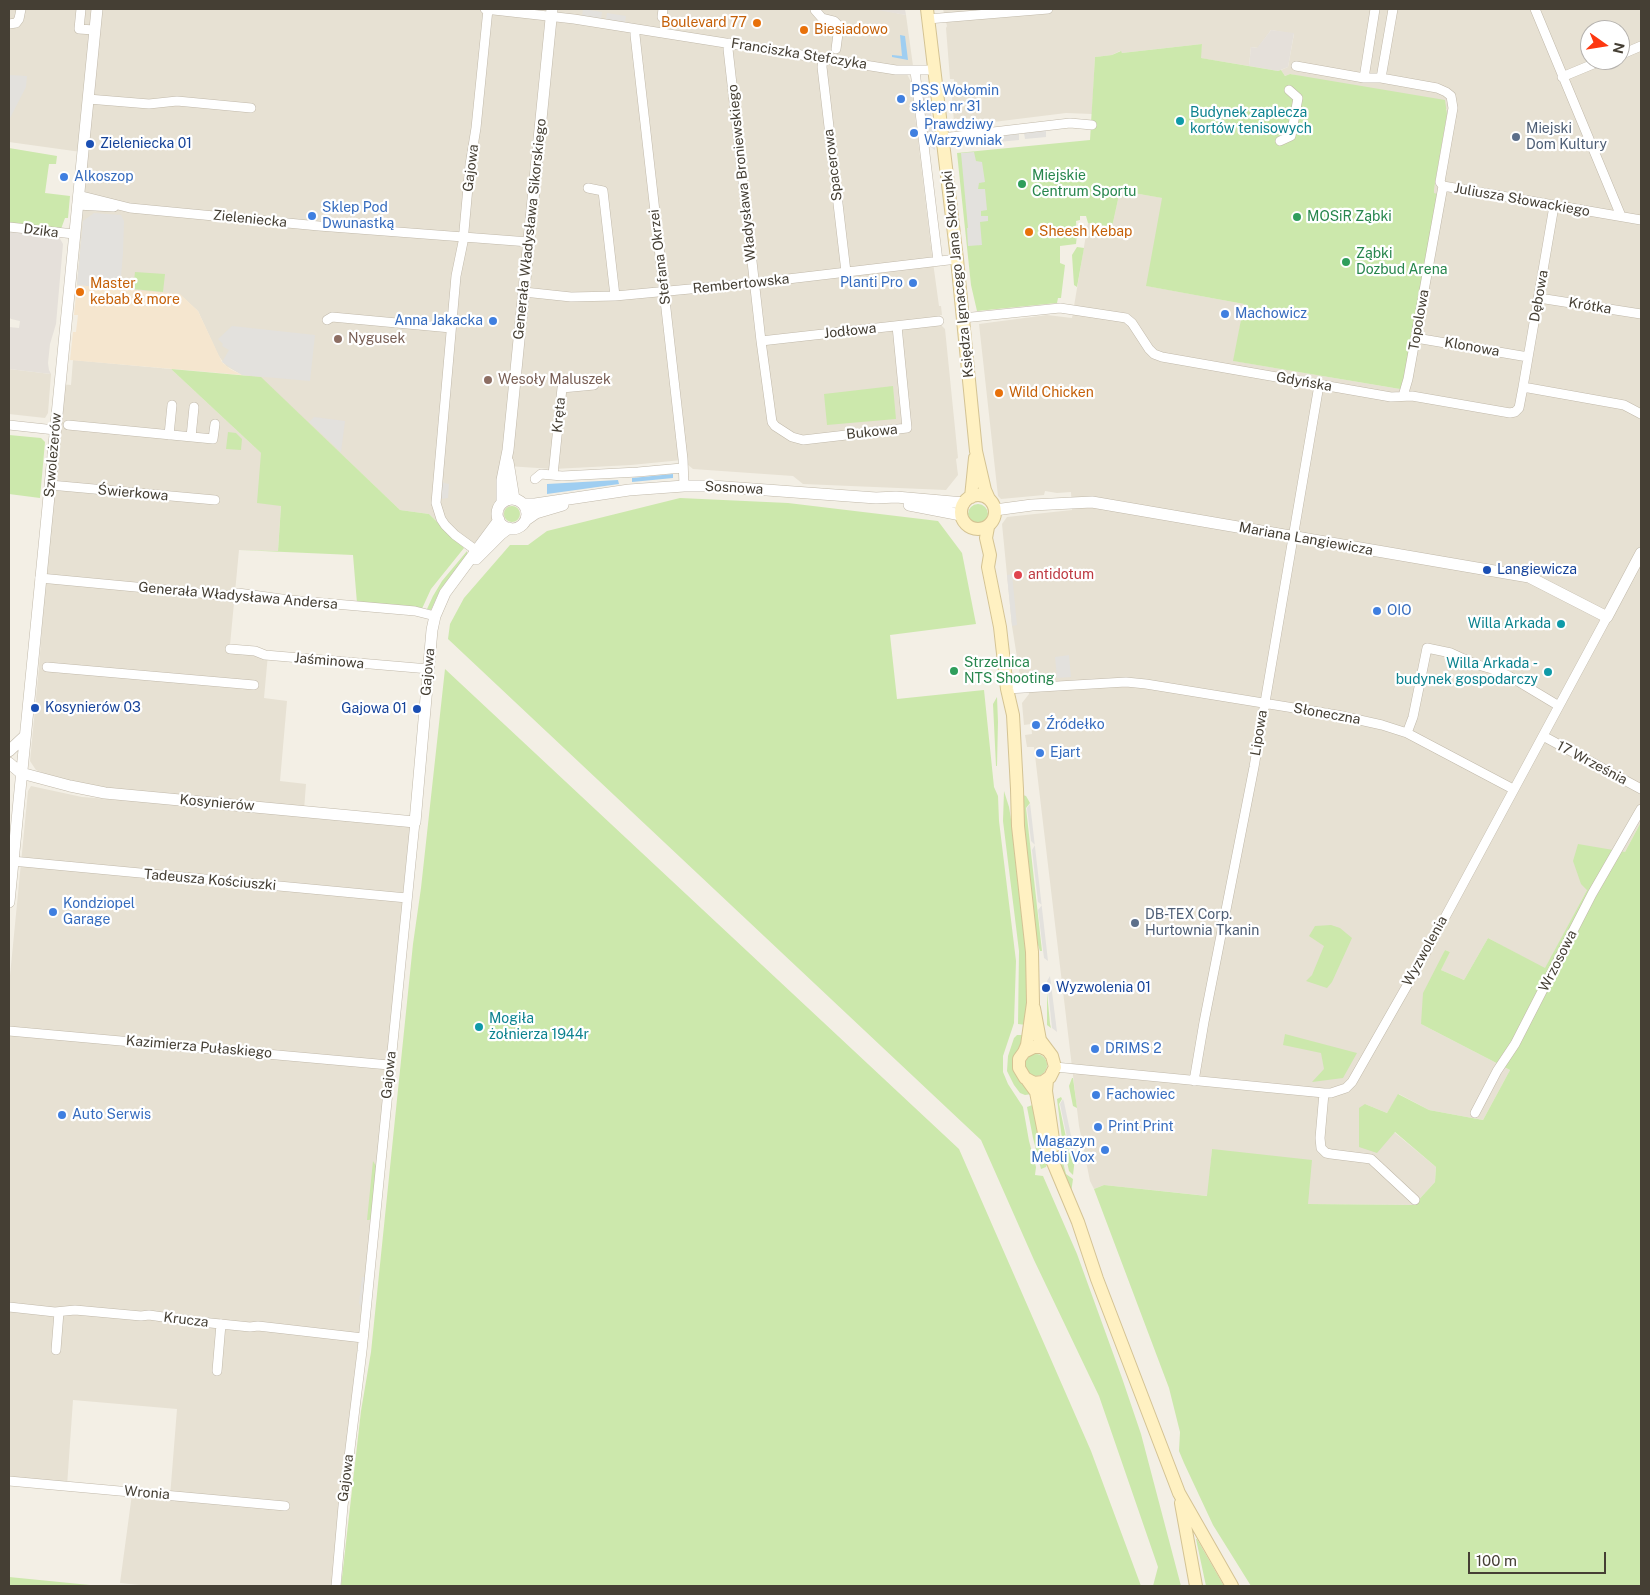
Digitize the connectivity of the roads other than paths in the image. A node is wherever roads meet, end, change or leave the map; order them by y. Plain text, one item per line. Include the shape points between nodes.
1 (21, 9) edge
2 (81, 9) edge
3 (97, 9) edge
4 (487, 9) edge
5 (492, 9) edge
6 (812, 9) edge
7 (1048, 9) edge
8 (1375, 9) edge
9 (1392, 9) edge
10 (1535, 9) edge
11 (552, 12) edge
12 (927, 14) edge
13 (9, 24) edge
14 (635, 29) junction
15 (94, 30) junction
16 (729, 43) junction
17 (836, 49) dead end
18 (823, 58) junction
19 (1296, 66) dead end
20 (934, 70) junction
21 (1580, 70) edge
22 (915, 71) junction
23 (1562, 77) junction
24 (1364, 78) junction
25 (1381, 78) junction
26 (1289, 90) dead end
27 (88, 99) junction
28 (251, 108) dead end
29 (1092, 125) dead end
30 (942, 138) junction
31 (1280, 141) dead end
32 (1443, 186) junction
33 (588, 188) dead end
34 (78, 200) junction
35 (1554, 206) junction
36 (1621, 216) junction
37 (1641, 220) edge
38 (9, 227) edge
39 (74, 234) junction
40 (463, 237) junction
41 (529, 242) junction
42 (957, 259) junction
43 (938, 261) junction
44 (846, 272) junction
45 (754, 283) junction
46 (524, 292) junction
47 (664, 292) junction
48 (615, 296) junction
49 (1539, 298) junction
50 (1641, 314) edge
51 (963, 318) junction
52 (327, 320) dead end
53 (939, 321) dead end
54 (897, 326) junction
55 (451, 328) junction
56 (1416, 338) junction
57 (760, 341) junction
58 (1528, 357) junction
59 (594, 385) dead end
60 (1319, 385) junction
61 (1523, 387) junction
62 (1403, 396) junction
63 (172, 405) dead end
64 (194, 407) dead end
65 (1641, 414) edge
66 (215, 424) dead end
67 (9, 425) edge
68 (68, 425) dead end
69 (56, 430) junction
70 (169, 435) junction
71 (191, 437) junction
72 (796, 438) joint
73 (508, 450) junction
74 (976, 451) junction
75 (682, 468) junction
76 (553, 475) junction
77 (535, 479) dead end
78 (50, 485) junction
79 (684, 486) junction
80 (593, 496) junction
81 (215, 500) dead end
82 (519, 501) junction
83 (502, 504) junction
84 (965, 505) junction
85 (992, 505) junction
86 (499, 520) junction
87 (526, 520) junction
88 (970, 527) junction
89 (988, 527) junction
90 (509, 528) junction
91 (1293, 536) junction
92 (478, 552) junction
93 (1641, 553) edge
94 (988, 567) junction
95 (40, 578) junction
96 (435, 616) junction
97 (1608, 617) junction
98 (230, 649) dead end
99 (47, 667) dead end
100 (429, 670) junction
101 (254, 685) dead end
102 (1007, 689) junction
103 (1264, 704) junction
104 (1559, 706) junction
105 (1407, 733) junction
106 (25, 736) junction
107 (1543, 736) junction
108 (9, 751) edge
109 (9, 763) edge
110 (21, 773) junction
111 (1641, 789) edge
112 (1513, 790) junction
113 (1641, 809) edge
114 (415, 822) junction
115 (12, 861) junction
116 (9, 896) edge
117 (407, 898) junction
118 (1033, 1003) junction
119 (9, 1031) edge
120 (1047, 1050) junction
121 (1024, 1052) junction
122 (390, 1065) junction
123 (1055, 1067) junction
124 (1047, 1080) junction
125 (1028, 1081) junction
126 (1194, 1081) junction
127 (1324, 1093) junction
128 (1475, 1113) dead end
129 (1056, 1168) junction
130 (1415, 1200) dead end
131 (9, 1308) edge
132 (59, 1312) junction
133 (221, 1324) junction
134 (363, 1338) junction
135 (56, 1350) dead end
136 (217, 1371) dead end
137 (9, 1481) edge
138 (1179, 1493) junction
139 (285, 1506) dead end
140 (336, 1586) edge
141 (1196, 1586) edge
142 (1232, 1586) edge

1 - 13 street via 16,23
2 - 15 street via 79,28
3 - 15 street, Szwoleżerów
4 - 5 street, Franciszka Stefczyka
4 - 40 street, Gajowa
5 - 11 street, Franciszka Stefczyka
6 - 17 street via 839,26
7 - 12 street
8 - 24 street
9 - 25 street
10 - 23 street
11 - 14 street, Franciszka Stefczyka
11 - 41 street, Generała Władysława Sikorskiego
12 - 20 main road, Księdza Ignacego Jana Skorupki
14 - 16 street, Franciszka Stefczyka
14 - 47 street, Stefana Okrzei
15 - 27 street, Szwoleżerów
16 - 18 street, Franciszka Stefczyka
16 - 45 street, Władysława Broniewskiego
18 - 22 street, Franciszka Stefczyka
18 - 44 street, Spacerowa
19 - 24 street, Juliusza Słowackiego
20 - 22 street, Franciszka Stefczyka
20 - 30 main road, Księdza Ignacego Jana Skorupki
21 - 23 street
22 - 43 street, Księdza Ignacego Jana Skorupki
23 - 36 street
24 - 25 street, Juliusza Słowackiego
25 - 32 street, Juliusza Słowackiego via 1442,89 1450,96 1453,108 1440,182
26 - 31 street via 1298,98 1291,136
27 - 28 street via 149,104 177,101
27 - 34 street, Szwoleżerów
29 - 30 street via 1070,123
30 - 42 main road, Księdza Ignacego Jana Skorupki
32 - 35 street, Juliusza Słowackiego
32 - 56 street, Topolowa
33 - 48 street via 603,191
34 - 39 street, Szwoleżerów
34 - 40 street, Zieleniecka via 121,207
35 - 36 street, Juliusza Słowackiego
35 - 49 street, Dębowa
36 - 37 street, Juliusza Słowackiego
38 - 39 street, Dzika
39 - 69 street, Szwoleżerów
40 - 41 street, Zieleniecka
40 - 55 street, Gajowa
41 - 46 street, Generała Władysława Sikorskiego
42 - 43 street, Rembertowska
42 - 51 main road, Księdza Ignacego Jana Skorupki
43 - 44 street, Rembertowska
44 - 45 street, Rembertowska
45 - 47 street, Rembertowska
45 - 57 street, Władysława Broniewskiego
46 - 48 street, Rembertowska via 571,297
46 - 73 street, Generała Władysława Sikorskiego
47 - 48 street, Rembertowska
47 - 75 street, Stefana Okrzei
49 - 50 street, Krótka
49 - 58 street, Dębowa
51 - 60 street, Gdyńska via 1056,308 1126,318 1149,349 1162,357
51 - 74 main road, Księdza Ignacego Jana Skorupki
52 - 55 street via 332,317
53 - 54 street, Jodłowa
54 - 57 street, Jodłowa
54 - 72 street, Bukowa via 907,428 803,440
55 - 92 street, Gajowa via 436,503 445,525
56 - 58 street, Klonowa
56 - 62 street, Topolowa
57 - 72 street, Władysława Broniewskiego via 772,422
58 - 61 street, Dębowa
59 - 76 street, Kręta via 562,388
60 - 62 street, Gdyńska via 1391,397
60 - 91 street, Lipowa
61 - 62 street, Gdyńska via 1519,408 1510,413
61 - 65 street via 1624,405
63 - 70 street
64 - 71 street
66 - 71 street via 213,440
67 - 69 street
68 - 70 street
69 - 78 street, Szwoleżerów
70 - 71 street
73 - 82 street, Generała Władysława Sikorskiego via 510,477
73 - 83 street, Generała Władysława Sikorskiego via 502,480
74 - 84 main road, Księdza Ignacego Jana Skorupki
74 - 85 main road, Księdza Ignacego Jana Skorupki
75 - 76 street
75 - 79 street, Stefana Okrzei
76 - 77 street via 540,474
78 - 81 street, Świerkowa
78 - 95 street, Szwoleżerów
79 - 80 street, Sosnowa
79 - 84 street, Sosnowa via 896,497
80 - 82 street, Sosnowa via 536,504
80 - 87 street, Sosnowa via 536,513
82 - 83 street via 508,500
82 - 87 street via 527,510
83 - 86 street via 498,510
84 - 85 main road via 980,495
84 - 88 main road via 963,520
85 - 89 main road via 993,521
85 - 91 street, Mariana Langiewicza via 1092,502
86 - 90 street
86 - 92 street, Gajowa
87 - 90 street via 519,527
88 - 89 main road
88 - 94 main road
89 - 94 main road
90 - 92 street, Gajowa
91 - 97 street, Mariana Langiewicza via 1529,577
91 - 103 street, Lipowa
92 - 96 street, Gajowa via 441,599
93 - 97 street, Wyzwolenia
94 - 102 main road via 1000,627
95 - 96 street, Generała Władysława Andersa via 231,596 238,593 415,611
95 - 106 street, Szwoleżerów
96 - 100 street, Gajowa
97 - 104 street, Wyzwolenia
98 - 100 street, Jaśminowa
99 - 101 street
100 - 114 street, Gajowa
102 - 103 street, Słoneczna via 1126,682
102 - 118 main road via 1004,716 1009,779 1018,826 1032,952
103 - 105 street, Słoneczna via 1382,724
103 - 126 street, Lipowa
104 - 105 street via 1509,676 1452,653 1427,648 1414,717
104 - 107 street, Wyzwolenia
105 - 112 street, Słoneczna
106 - 108 street
106 - 110 street, Szwoleżerów
107 - 111 street, 17 Września
107 - 112 street, Wyzwolenia
109 - 110 street
110 - 114 street, Kosynierów via 105,793
110 - 115 street, Szwoleżerów
112 - 127 street, Wyzwolenia via 1352,1082 1339,1091
113 - 128 street, Wrzosowa
114 - 117 street, Gajowa
115 - 116 street, Szwoleżerów
115 - 117 street, Tadeusza Kościuszki
117 - 122 street, Gajowa
118 - 120 main road via 1040,1040
118 - 121 main road
119 - 122 street, Kazimierza Pułaskiego
120 - 121 main road via 1034,1047
120 - 123 main road
121 - 125 main road via 1019,1059 1019,1068
122 - 134 street, Gajowa
123 - 124 main road
123 - 126 street, Wyzwolenia
124 - 125 main road
124 - 129 main road
125 - 129 main road via 1036,1092 1044,1139
126 - 127 street, Wyzwolenia
127 - 130 street via 1321,1148 1331,1154 1371,1158
129 - 138 main road
131 - 132 street, Krucza
132 - 133 street, Krucza via 75,1310
132 - 135 street
133 - 134 street, Krucza
133 - 136 street
134 - 140 street, Gajowa
137 - 139 street, Wronia
138 - 141 main road
138 - 142 main road

